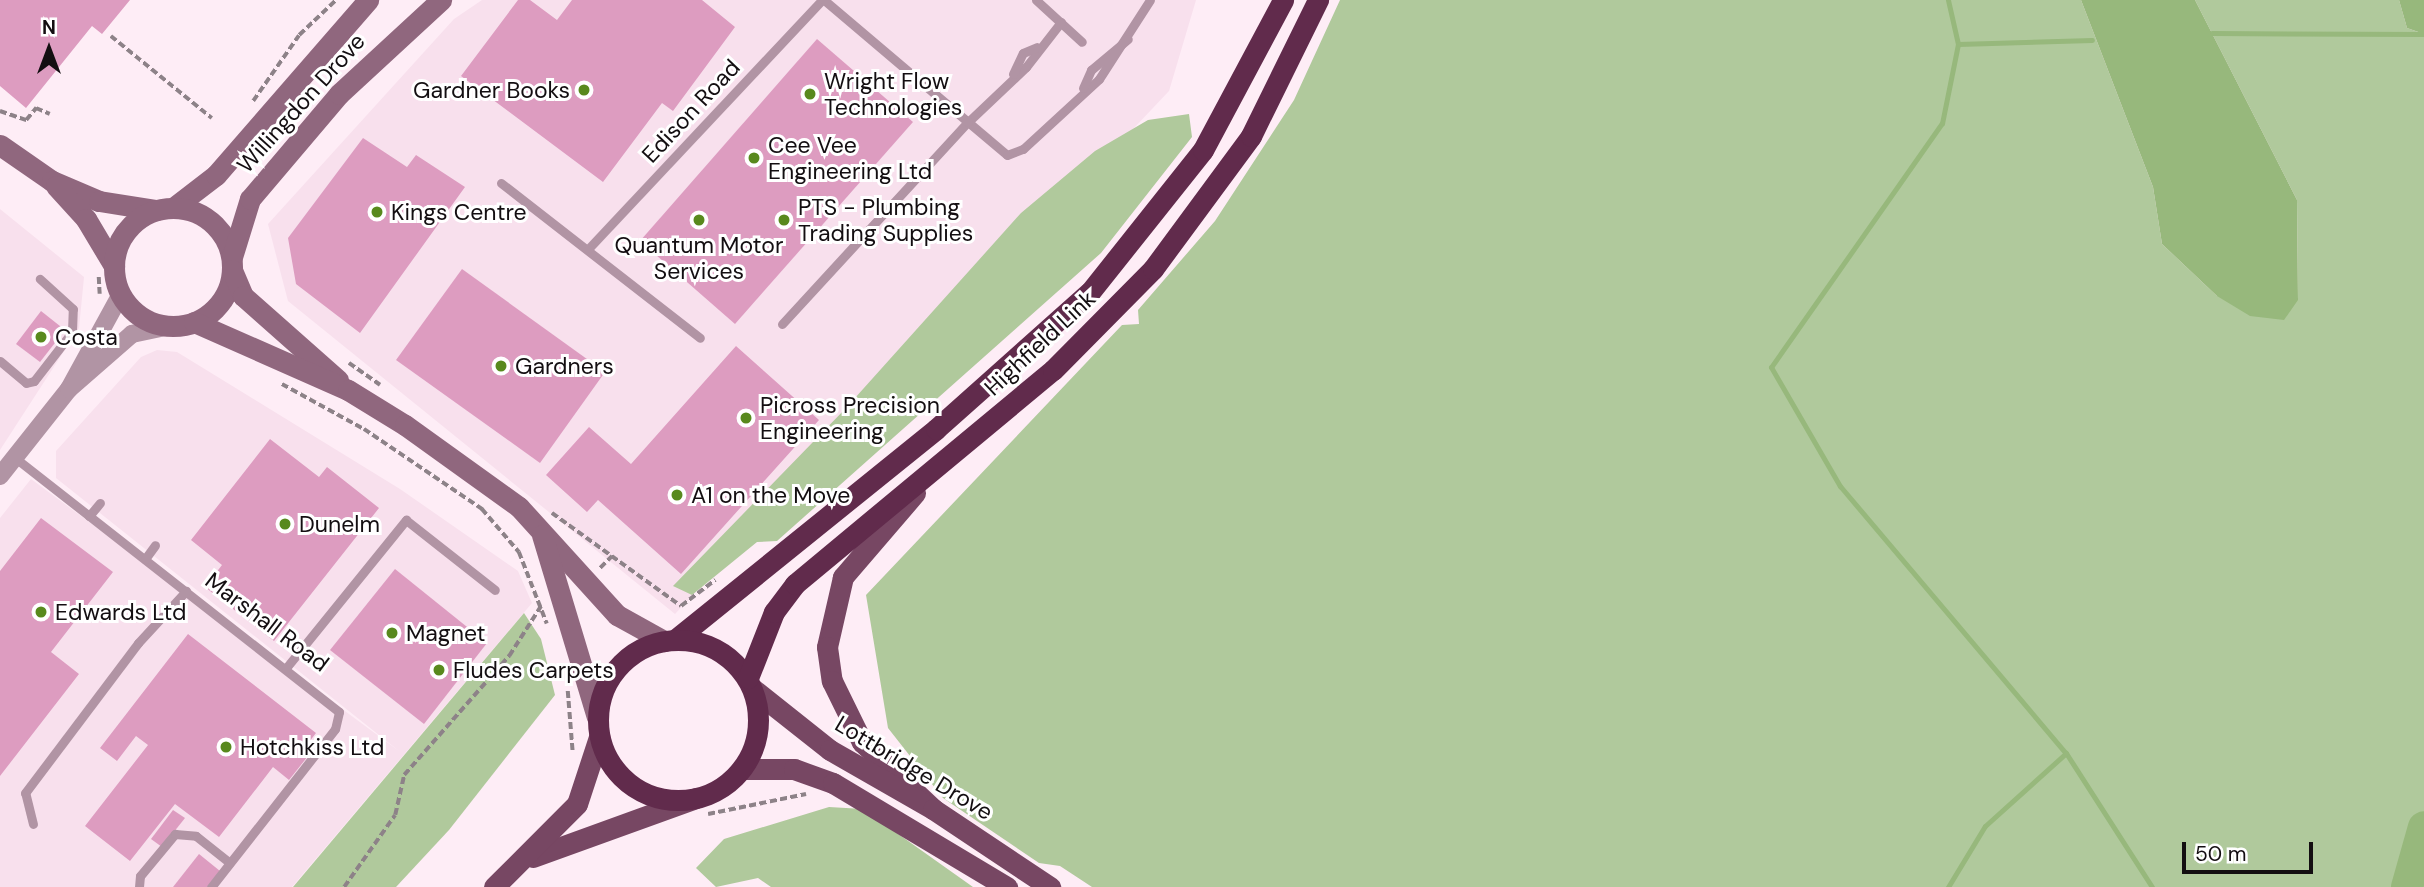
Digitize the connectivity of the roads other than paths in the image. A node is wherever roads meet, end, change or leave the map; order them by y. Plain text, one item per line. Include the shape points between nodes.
1 (441, 0) edge
2 (823, 0) edge
3 (1035, 0) edge
4 (1150, 0) edge
5 (1283, 0) edge
6 (1318, 0) edge
7 (364, 2) edge
8 (1061, 22) junction
9 (1082, 42) dead end
10 (968, 122) junction
11 (0, 145) edge
12 (52, 181) junction
13 (501, 183) dead end
14 (166, 209) junction
15 (589, 248) junction
16 (232, 265) junction
17 (106, 267) junction
18 (40, 279) dead end
19 (121, 294) junction
20 (194, 322) junction
21 (782, 324) dead end
22 (172, 326) junction
23 (700, 338) dead end
24 (0, 361) edge
25 (69, 389) junction
26 (348, 390) junction
27 (14, 457) junction
28 (931, 473) junction
29 (0, 476) edge
30 (100, 502) dead end
31 (89, 516) junction
32 (541, 532) junction
33 (155, 545) dead end
34 (145, 559) junction
35 (495, 590) dead end
36 (186, 591) junction
37 (670, 640) junction
38 (286, 668) junction
39 (750, 684) junction
40 (598, 727) junction
41 (742, 769) junction
42 (696, 808) junction
43 (933, 809) junction
44 (33, 824) dead end
45 (527, 859) junction
46 (230, 863) junction
47 (139, 887) edge
48 (211, 887) edge
49 (494, 887) edge
50 (1007, 887) edge
51 (1050, 887) edge

1 - 16 street, Willingdon Drove via 339,94 250,199
2 - 10 lane
2 - 15 lane, Edison Road
3 - 8 lane
4 - 10 lane via 1131,36 1091,70 1083,88 1023,149 1007,155
5 - 37 highway, Highfield Link via 1203,150 1090,292 936,429
6 - 28 highway, Highfield Link via 1251,136 1153,269 1053,370
7 - 14 street, Willingdon Drove via 216,175
8 - 9 lane
8 - 10 lane via 1037,47 1027,66 1013,74
10 - 21 lane
11 - 12 street
12 - 14 street via 99,201
12 - 17 street via 86,219
13 - 15 lane
14 - 16 street via 205,217 227,243
14 - 17 street via 127,230
15 - 23 lane
16 - 20 street via 220,302
16 - 26 street via 243,296
17 - 19 street
18 - 24 lane via 73,309 72,332 34,381 26,383
19 - 22 street via 142,316
19 - 25 street
20 - 22 street
20 - 26 street
22 - 25 street via 132,334
25 - 27 street
26 - 32 street via 486,480
27 - 29 street
27 - 31 lane, Marshall Road
28 - 39 highway, Highfield Link via 795,584 774,612
28 - 43 main road via 843,577 827,647 832,681 863,742
30 - 31 lane
31 - 34 lane, Marshall Road
32 - 37 street via 617,615
32 - 40 street
33 - 34 lane
34 - 36 lane, Marshall Road
35 - 38 lane via 406,520
36 - 38 lane, Marshall Road
36 - 44 lane via 121,663 25,793
37 - 39 highway via 715,648
37 - 40 highway via 625,659 601,696
38 - 46 lane, Marshall Road via 334,703 339,722
39 - 41 highway via 758,730
39 - 43 main road, Lottbridge Drove via 830,750
40 - 42 highway via 606,757 634,788
40 - 45 main road via 576,804
41 - 42 highway
41 - 50 main road via 794,769 833,783
42 - 45 main road
43 - 51 main road, Lottbridge Drove
45 - 49 main road
46 - 47 lane via 196,836 175,834 140,876
46 - 48 lane, Marshall Road

